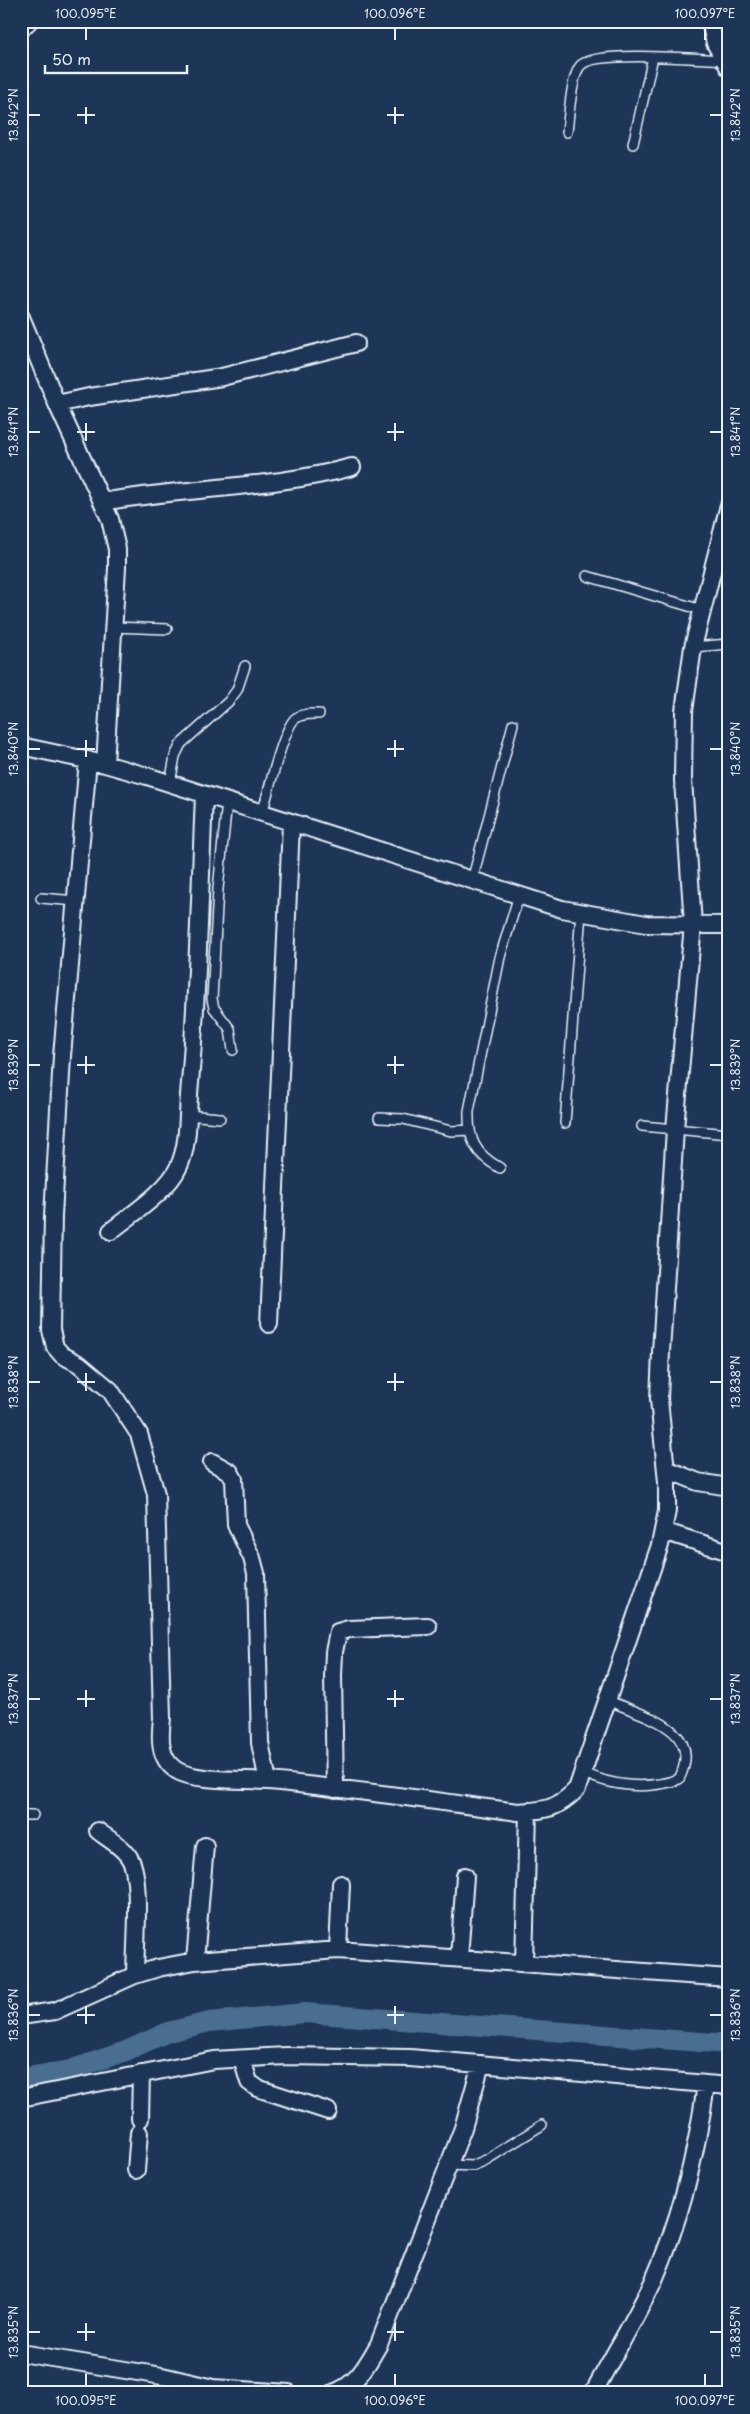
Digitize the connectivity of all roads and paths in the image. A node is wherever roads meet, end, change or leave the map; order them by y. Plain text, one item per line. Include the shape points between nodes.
1 (28, 21) edge
2 (710, 21) edge
3 (21, 29) edge
4 (652, 57) junction
5 (727, 64) edge
6 (566, 132) dead end
7 (633, 144) dead end
8 (21, 317) edge
9 (356, 343) dead end
10 (57, 404) junction
11 (352, 468) dead end
12 (102, 502) junction
13 (729, 505) edge
14 (726, 524) edge
15 (587, 576) dead end
16 (702, 610) junction
17 (113, 627) junction
18 (167, 629) dead end
19 (729, 644) edge
20 (693, 647) junction
21 (245, 666) dead end
22 (319, 714) dead end
23 (513, 724) dead end
24 (21, 746) edge
25 (88, 760) junction
26 (105, 764) junction
27 (170, 784) junction
28 (204, 795) junction
29 (227, 802) junction
30 (262, 814) junction
31 (290, 824) junction
32 (472, 881) junction
33 (519, 895) junction
34 (41, 898) dead end
35 (76, 901) junction
36 (581, 912) junction
37 (693, 924) junction
38 (729, 925) edge
39 (233, 1050) dead end
40 (187, 1115) junction
41 (220, 1118) dead end
42 (379, 1118) dead end
43 (565, 1123) dead end
44 (642, 1126) dead end
45 (675, 1129) junction
46 (470, 1130) junction
47 (729, 1134) edge
48 (500, 1168) dead end
49 (111, 1232) dead end
50 (270, 1324) dead end
51 (212, 1462) dead end
52 (666, 1469) junction
53 (729, 1487) edge
54 (663, 1531) junction
55 (729, 1552) edge
56 (428, 1626) dead end
57 (607, 1700) junction
58 (583, 1772) junction
59 (268, 1781) junction
60 (335, 1789) junction
61 (528, 1811) junction
62 (21, 1815) edge
63 (33, 1815) dead end
64 (98, 1831) dead end
65 (204, 1846) dead end
66 (465, 1876) dead end
67 (341, 1884) dead end
68 (338, 1950) junction
69 (458, 1958) junction
70 (195, 1961) junction
71 (524, 1964) junction
72 (135, 1975) junction
73 (729, 1978) edge
74 (21, 2016) edge
75 (242, 2058) junction
76 (480, 2064) junction
77 (141, 2074) junction
78 (706, 2084) junction
79 (729, 2086) edge
80 (21, 2098) edge
81 (328, 2111) dead end
82 (542, 2125) dead end
83 (449, 2165) junction
84 (136, 2170) dead end
85 (21, 2353) edge
86 (185, 2387) edge
87 (289, 2393) edge
88 (333, 2393) edge
89 (593, 2393) edge

1 - 3 street
2 - 5 street via 715,43
4 - 5 lane
4 - 6 lane via 600,58 582,64 574,82
4 - 7 lane
8 - 10 street
9 - 10 street via 222,377 89,396
10 - 12 street
11 - 12 street via 284,482 184,490
12 - 17 street via 110,519 117,550
13 - 14 street
14 - 16 street
15 - 16 lane
16 - 20 street
17 - 18 lane
17 - 26 street
19 - 20 lane
20 - 37 street via 684,711 683,780
21 - 27 lane via 229,702 181,744 175,756
22 - 30 lane via 303,715 292,722 280,750
23 - 32 lane
24 - 25 street
25 - 26 street
25 - 35 street
26 - 27 street
27 - 28 street
28 - 29 street
28 - 40 street
29 - 30 street
29 - 39 lane via 212,999 214,1008 230,1028
30 - 31 street
31 - 32 street
31 - 50 street
32 - 33 street
33 - 36 street
33 - 46 lane via 500,957 469,1111
34 - 35 lane
35 - 59 street via 61,1064 51,1330 55,1347 110,1390 139,1434 156,1494 160,1741 164,1756 176,1770 194,1776
36 - 37 street via 646,924
36 - 43 lane
37 - 38 street
37 - 45 street
40 - 41 lane
40 - 49 street via 184,1148 173,1177
42 - 46 lane via 403,1119 451,1131
44 - 45 lane
45 - 47 lane
45 - 52 street via 659,1399
46 - 48 lane via 478,1153
51 - 59 street via 230,1472 234,1479 236,1525 256,1573 260,1744
52 - 53 street via 698,1482
52 - 54 street via 667,1511
54 - 55 street
54 - 57 street
56 - 60 street via 338,1632 333,1676
57 - 58 street
57 - 58 lane via 674,1730 686,1754 684,1769 679,1779 662,1785 619,1784 597,1780
58 - 61 street via 577,1789 562,1804
59 - 60 street
60 - 61 street
61 - 71 street
62 - 63 lane
64 - 72 street via 127,1853 132,1861 136,1882
65 - 70 street
66 - 69 street
67 - 68 street
68 - 69 street
68 - 70 street
69 - 71 street
70 - 72 street
71 - 73 street
72 - 74 street via 55,2011
75 - 76 street via 410,2058
75 - 77 street
75 - 81 street via 249,2082 257,2088
76 - 78 street
76 - 83 street via 463,2128
77 - 80 street
77 - 84 street
78 - 79 street
78 - 89 street via 698,2142 683,2200 653,2282
82 - 83 lane via 486,2160 472,2166
83 - 88 street via 379,2344 361,2374 344,2389
85 - 86 street
86 - 87 street

